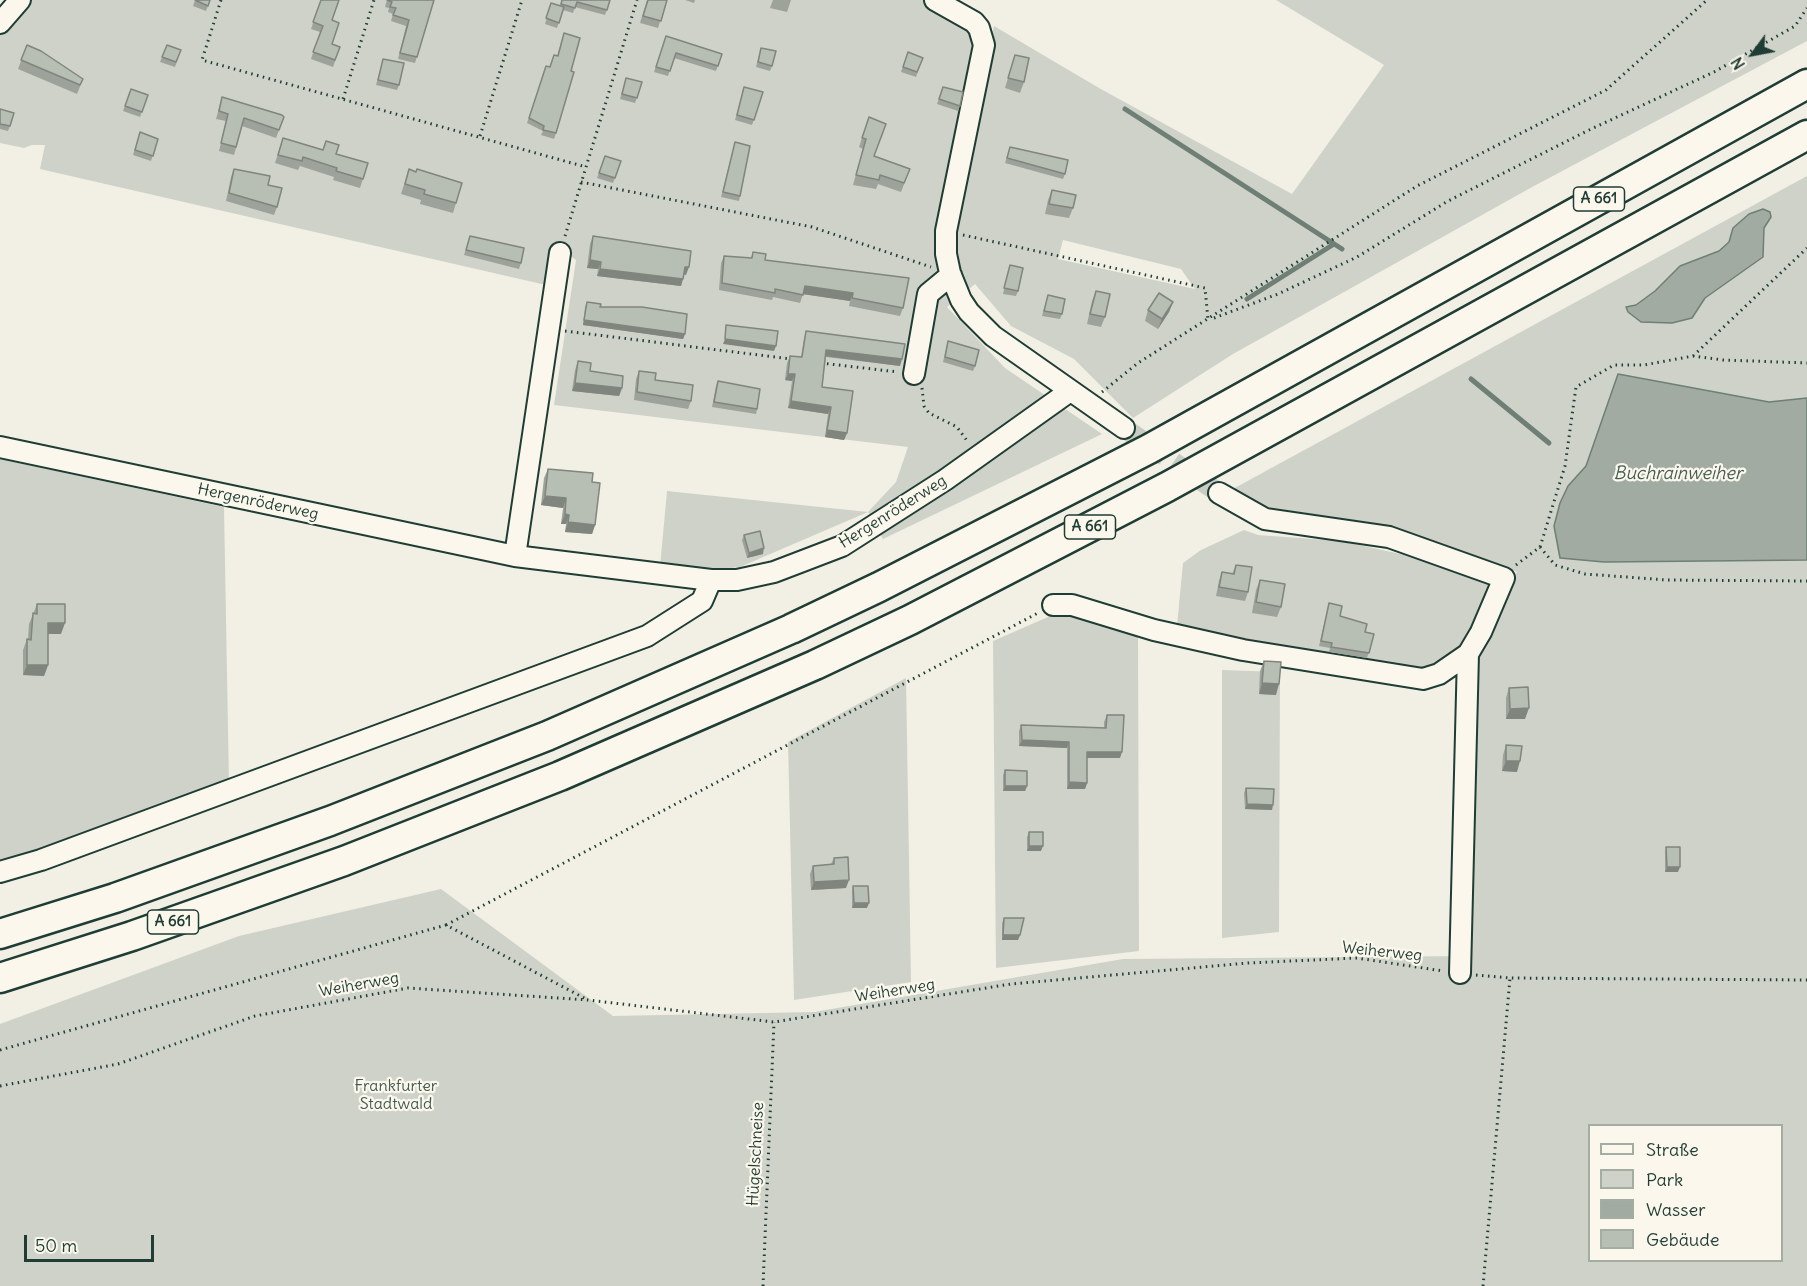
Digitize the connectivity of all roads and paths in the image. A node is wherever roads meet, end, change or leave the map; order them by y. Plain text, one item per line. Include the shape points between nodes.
1 (20, 0) edge
2 (221, 0) edge
3 (374, 0) edge
4 (522, 0) edge
5 (637, 0) edge
6 (935, 0) edge
7 (1707, 0) edge
8 (1807, 8) edge
9 (0, 23) edge
10 (1807, 84) edge
11 (343, 99) junction
12 (1807, 135) edge
13 (480, 136) junction
14 (586, 166) junction
15 (580, 182) junction
16 (946, 231) junction
17 (1807, 248) edge
18 (560, 253) joint
19 (950, 274) junction
20 (1208, 320) junction
21 (549, 329) junction
22 (1693, 356) junction
23 (796, 360) edge
24 (820, 363) edge
25 (1807, 363) edge
26 (914, 374) junction
27 (1070, 391) junction
28 (1087, 403) junction
29 (1124, 428) tunnel mouth
30 (0, 447) edge
31 (976, 457) junction
32 (1219, 493) tunnel mouth
33 (1540, 547) junction
34 (515, 556) junction
35 (1504, 578) junction
36 (711, 580) junction
37 (1807, 581) edge
38 (1053, 605) joint
39 (1468, 654) junction
40 (0, 872) edge
41 (446, 925) junction
42 (0, 934) edge
43 (1460, 973) junction
44 (0, 978) edge
45 (1510, 978) junction
46 (1807, 981) edge
47 (588, 1000) junction
48 (774, 1023) junction
49 (0, 1050) edge
50 (0, 1086) edge
51 (763, 1286) edge
52 (1483, 1286) edge

1 - 9 street
2 - 11 path via 202,60
3 - 11 path
4 - 13 path
5 - 14 path
6 - 16 street via 974,22 984,45
7 - 20 path via 1606,90 1417,186
8 - 20 path via 1795,26 1714,72 1448,201 1358,257 1278,294
10 - 42 highway, A 661 via 1149,449 801,624 547,736 330,821 115,898
11 - 13 path
12 - 44 highway, A 661 via 1167,487 826,660 560,776 344,861
13 - 14 path
14 - 15 path
15 - 18 path
15 - 19 path via 812,227
16 - 19 street
16 - 20 path via 1205,288
17 - 22 path
18 - 21 street
19 - 26 street via 928,294
19 - 27 street via 961,300 981,326
20 - 28 path via 1138,363
21 - 23 path
21 - 34 street
22 - 25 path
22 - 33 path via 1644,365 1614,365 1575,387 1565,466
24 - 26 path
26 - 31 path via 921,381 922,399 929,413 957,428
27 - 28 street
27 - 31 street, Hergenröderweg
28 - 29 street
30 - 34 street, Hergenröderweg
31 - 36 street, Hergenröderweg via 842,546 774,572 737,580
32 - 35 street via 1265,519 1389,537
33 - 35 path
33 - 37 path via 1555,564 1586,574 1667,580
34 - 36 street, Hergenröderweg
35 - 39 street
36 - 40 street via 702,601 647,636
38 - 39 street via 1072,605 1154,630 1243,650 1423,679 1439,674
38 - 41 path
39 - 43 street
41 - 47 path
41 - 49 path
43 - 45 path, Weiherweg
43 - 48 path, Weiherweg via 1357,958 1248,963 1011,984
45 - 46 path, Weiherweg
45 - 52 path
47 - 48 path, Weiherweg
47 - 50 path, Weiherweg via 408,988 255,1016 118,1064
48 - 51 path, Hügelschneise

